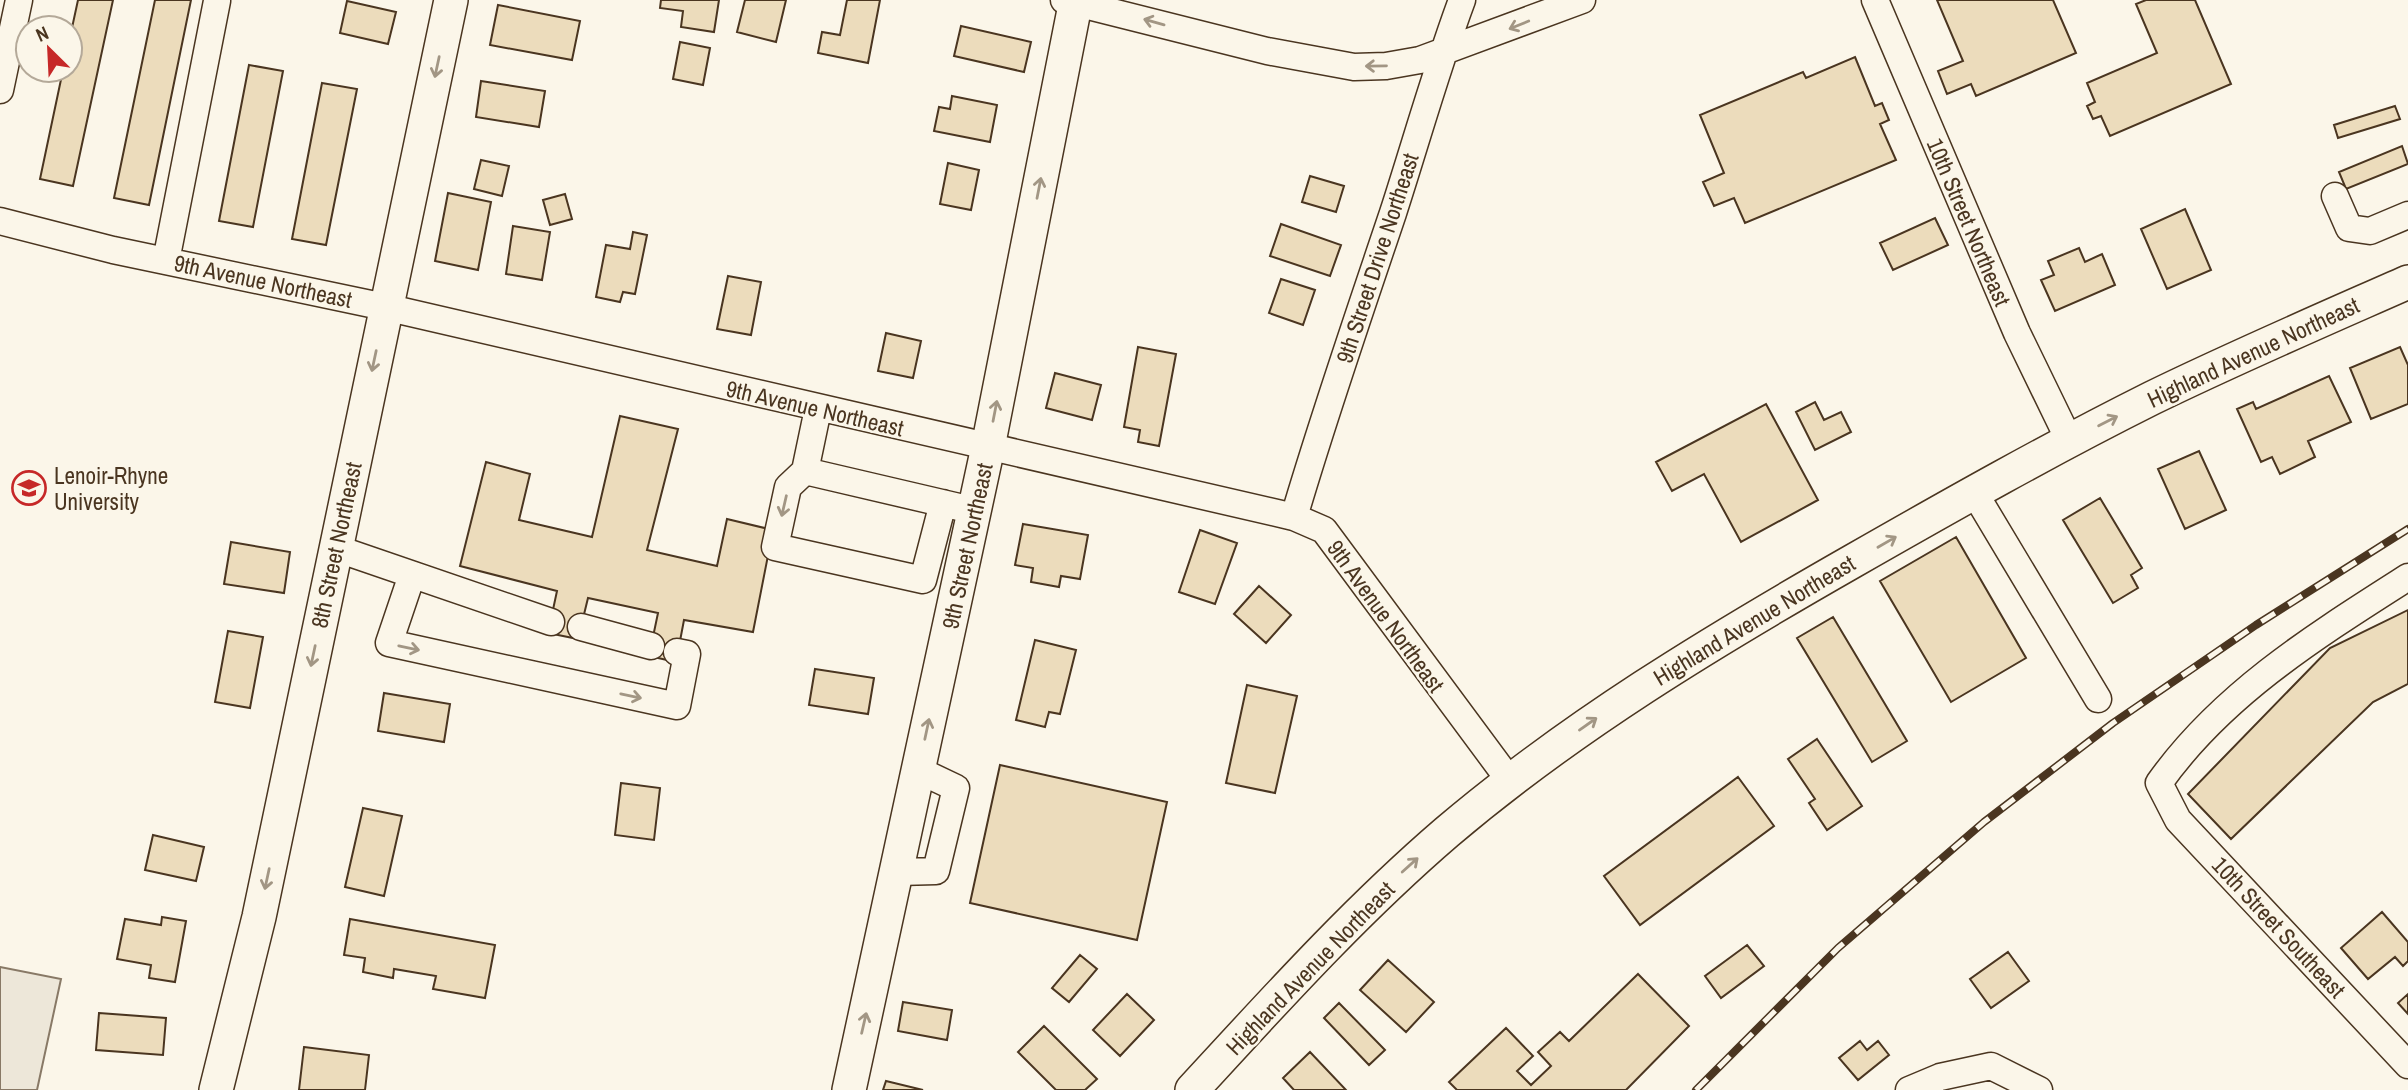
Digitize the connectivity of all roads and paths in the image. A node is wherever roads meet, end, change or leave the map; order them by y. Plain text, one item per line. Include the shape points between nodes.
1 (19, 0) edge
2 (452, 0) edge
3 (1462, 0) edge
4 (1582, 0) edge
5 (1875, 0) edge
6 (217, 1) edge
7 (1072, 1) edge
8 (1443, 52) junction
9 (0, 90) edge
10 (2335, 196) dead end
11 (2408, 215) edge
12 (0, 221) edge
13 (166, 261) junction
14 (2408, 282) edge
15 (385, 307) junction
16 (818, 409) junction
17 (2069, 440) junction
18 (988, 447) junction
19 (804, 471) junction
20 (1974, 492) junction
21 (959, 507) junction
22 (1294, 517) junction
23 (335, 548) junction
24 (412, 575) junction
25 (2408, 576) edge
26 (551, 622) dead end
27 (581, 627) dead end
28 (651, 646) dead end
29 (677, 652) dead end
30 (2098, 699) dead end
31 (1510, 781) junction
32 (2408, 1065) edge
33 (216, 1090) edge
34 (849, 1090) edge
35 (1192, 1090) edge
36 (1909, 1090) edge
37 (2039, 1090) edge

1 - 9 street
2 -> 15 main road, 8th Street Northeast
3 - 8 street, 9th Street Drive Northeast
4 -> 8 street
5 - 17 street, 10th Street Northeast via 2017,333
6 - 13 street
8 -> 7 street via 1386,66 1354,67 1267,51
18 -> 7 main road, 9th Street Northeast
8 - 22 street, 9th Street Drive Northeast
10 - 11 street via 2349,228 2370,231
12 - 13 street, 9th Avenue Northeast
13 - 15 street, 9th Avenue Northeast
17 -> 14 main road, Highland Avenue Northeast
15 - 16 street, 9th Avenue Northeast
15 -> 23 main road, 8th Street Northeast
16 - 18 street, 9th Avenue Northeast
16 - 19 street
17 - 20 main road, Highland Avenue Northeast
18 - 21 main road, 9th Street Northeast
18 - 22 street, 9th Avenue Northeast
19 - 21 street
19 -> 21 street via 788,487 775,547 923,580
20 - 30 street
31 -> 20 main road, Highland Avenue Northeast via 1692,654
34 -> 21 main road, 9th Street Northeast via 918,770
22 - 31 street, 9th Avenue Northeast via 1324,530
23 - 24 street
23 -> 33 main road, 8th Street Northeast via 259,917
24 - 26 street
24 -> 29 street via 389,643 677,706 687,654
25 - 32 street, 10th Street Southeast via 2233,699 2186,746 2159,783 2178,820
27 - 28 street
35 -> 31 main road, Highland Avenue Northeast via 1407,867
36 - 37 street via 1940,1077 1991,1066

